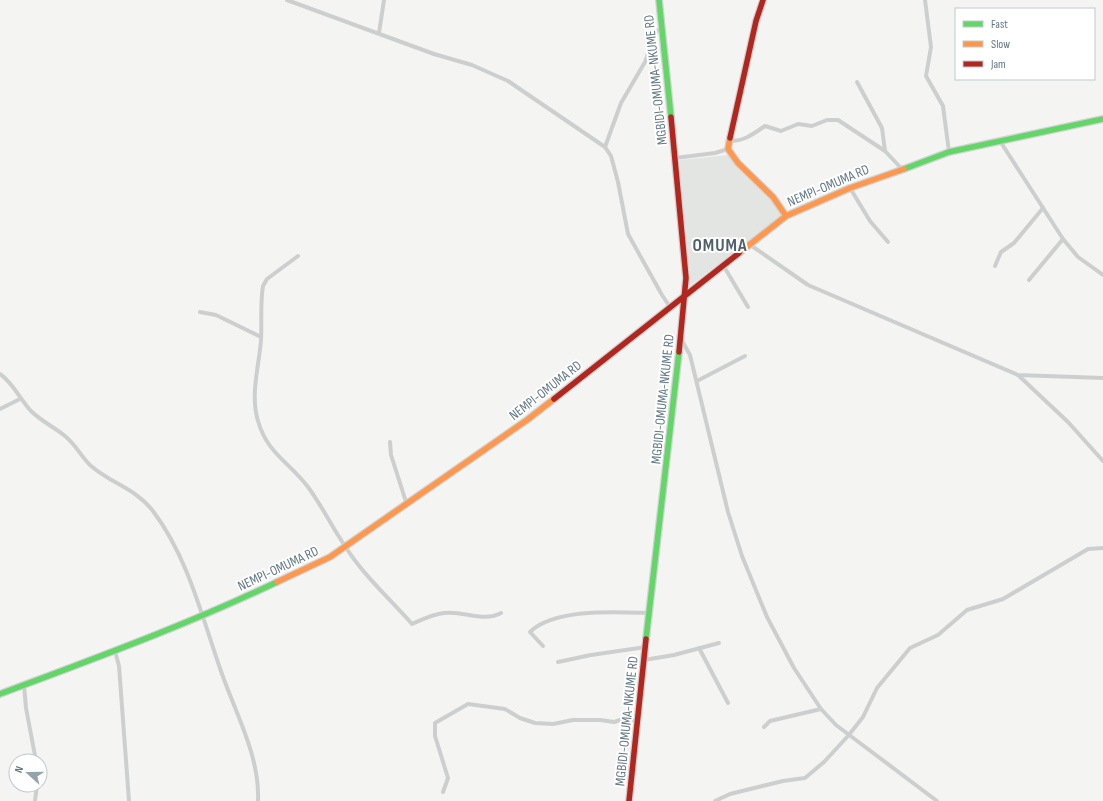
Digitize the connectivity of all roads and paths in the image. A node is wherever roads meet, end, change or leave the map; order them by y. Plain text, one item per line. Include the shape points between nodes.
1 (287, 0) edge
2 (384, 0) edge
3 (659, 0) edge
4 (763, 0) edge
5 (924, 0) edge
6 (662, 27) junction
7 (379, 33) junction
8 (857, 82) dead end
9 (1103, 119) edge
10 (730, 141) junction
11 (1000, 141) junction
12 (605, 147) junction
13 (728, 149) junction
14 (885, 151) junction
15 (949, 152) junction
16 (675, 158) junction
17 (901, 168) junction
18 (850, 188) junction
19 (1043, 208) junction
20 (786, 216) junction
21 (1063, 239) junction
22 (888, 242) dead end
23 (749, 244) junction
24 (298, 256) dead end
25 (723, 265) junction
26 (995, 266) dead end
27 (1103, 275) edge
28 (1029, 280) dead end
29 (685, 295) junction
30 (670, 307) junction
31 (748, 307) dead end
32 (200, 312) dead end
33 (261, 337) junction
34 (681, 338) junction
35 (745, 356) dead end
36 (0, 374) edge
37 (1018, 375) junction
38 (1103, 378) edge
39 (697, 381) junction
40 (20, 399) junction
41 (0, 409) edge
42 (390, 442) dead end
43 (1103, 461) edge
44 (407, 505) junction
45 (344, 546) junction
46 (1103, 548) edge
47 (501, 612) dead end
48 (649, 613) junction
49 (202, 616) junction
50 (719, 643) dead end
51 (543, 646) dead end
52 (646, 647) junction
53 (699, 648) junction
54 (115, 651) junction
55 (644, 660) junction
56 (558, 662) dead end
57 (24, 685) junction
58 (0, 694) edge
59 (728, 703) dead end
60 (821, 709) junction
61 (637, 721) junction
62 (764, 727) dead end
63 (848, 736) junction
64 (34, 753) edge
65 (442, 792) dead end
66 (129, 801) edge
67 (258, 801) edge
68 (629, 801) edge
69 (715, 801) edge
70 (937, 801) edge

1 - 7 street
2 - 7 street
3 - 6 street, MGBIDI-OMUMA-NKUME RD
4 - 10 street
5 - 15 street via 930,47 926,76 943,106
6 - 12 street via 656,32 645,62 621,103
6 - 16 street, MGBIDI-OMUMA-NKUME RD
7 - 12 street via 508,80
8 - 14 street via 882,128
9 - 11 street, NEMPI-OMUMA RD
10 - 13 street
10 - 14 street via 738,141 757,134 765,126 781,131 798,124 812,126 832,119 838,120
11 - 15 street, NEMPI-OMUMA RD
11 - 19 street
12 - 30 street via 618,182 628,234
13 - 16 street
13 - 20 street
14 - 17 street
15 - 17 street, NEMPI-OMUMA RD
16 - 29 street, MGBIDI-OMUMA-NKUME RD via 684,253
17 - 18 street, NEMPI-OMUMA RD
18 - 20 street, NEMPI-OMUMA RD
18 - 22 street via 870,221
19 - 21 street
19 - 26 street via 1014,242 1001,252
20 - 23 street, NEMPI-OMUMA RD
21 - 27 street via 1078,257
21 - 28 street
23 - 25 street, NEMPI-OMUMA RD
23 - 37 street via 808,285
24 - 33 street via 267,279 262,296
25 - 29 street, NEMPI-OMUMA RD
25 - 31 street
29 - 30 street, NEMPI-OMUMA RD
29 - 34 street, MGBIDI-OMUMA-NKUME RD
30 - 44 street, NEMPI-OMUMA RD via 527,420
32 - 33 street via 216,315
33 - 45 street via 254,391 257,420 264,439 302,479
34 - 39 street via 690,354
34 - 48 street, MGBIDI-OMUMA-NKUME RD
35 - 39 street
36 - 40 street via 11,382
37 - 38 street
37 - 43 street via 1068,422
39 - 60 street via 728,512 755,591 794,668
40 - 41 street
40 - 49 street via 35,415 65,436 90,465 114,482 135,492 152,511 174,541
42 - 44 street via 391,455
44 - 45 street, NEMPI-OMUMA RD
45 - 47 street via 412,624 443,613 478,617 494,616
45 - 49 street, NEMPI-OMUMA RD via 330,557
46 - 63 street via 1088,549 1003,599 967,610 938,635 910,648 877,688 863,717
48 - 51 street via 594,612 562,617 535,627 530,632
48 - 52 street, MGBIDI-OMUMA-NKUME RD
49 - 54 street, NEMPI-OMUMA RD
49 - 67 street via 253,758
50 - 53 street
52 - 55 street, MGBIDI-OMUMA-NKUME RD
52 - 56 street
53 - 55 street
53 - 59 street via 715,674
54 - 57 street, NEMPI-OMUMA RD
54 - 66 street via 119,666
55 - 61 street, MGBIDI-OMUMA-NKUME RD
57 - 58 street, NEMPI-OMUMA RD
57 - 64 street
60 - 62 street via 770,721
60 - 63 street
61 - 65 street via 626,718 614,722 572,720 553,724 535,723 505,709 468,704 435,723 435,736 448,778
61 - 68 street, MGBIDI-OMUMA-NKUME RD
63 - 69 street via 805,778 730,794
63 - 70 street

